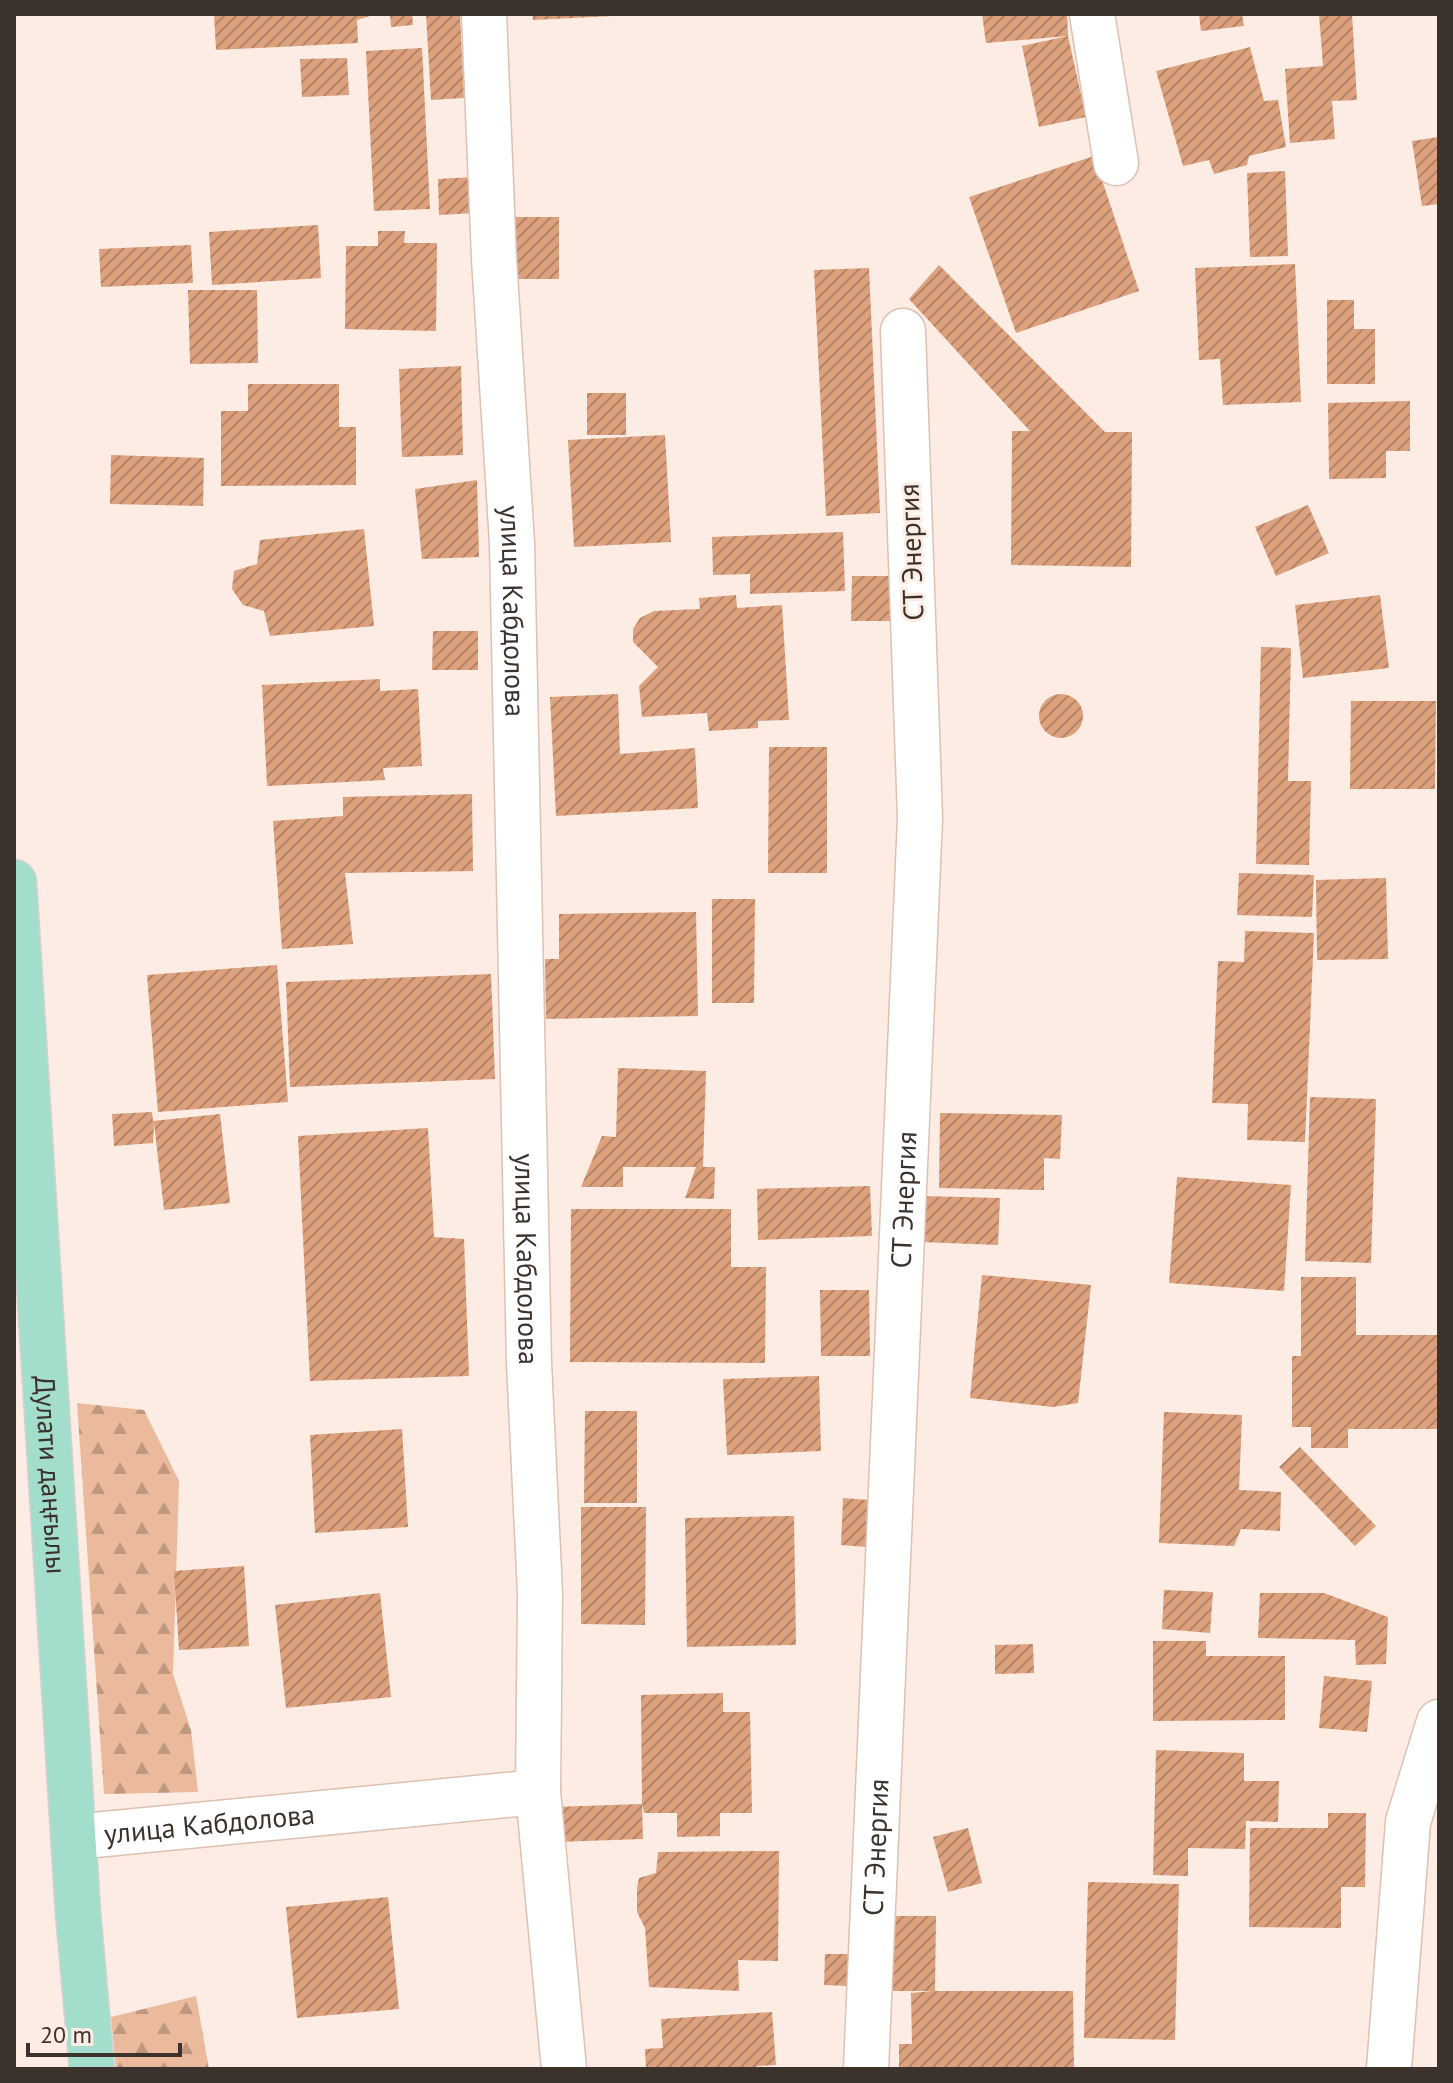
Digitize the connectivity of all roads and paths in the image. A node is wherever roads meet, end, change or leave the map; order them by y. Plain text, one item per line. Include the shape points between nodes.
1 (484, 14) edge
2 (1092, 14) edge
3 (1116, 163) dead end
4 (903, 331) dead end
5 (14, 882) edge
6 (1439, 1722) edge
7 (538, 1792) junction
8 (74, 1837) junction
9 (92, 2069) edge
10 (564, 2069) edge
11 (866, 2069) edge
12 (1389, 2069) edge

1 - 7 street, улица Кабдолова via 512,543 529,1363 540,1593
2 - 3 street
4 - 11 street, СТ Энергия via 920,818
5 - 8 main road, Дулати даңғылы
6 - 12 street via 1408,1822
7 - 8 street, улица Кабдолова
7 - 10 street
8 - 9 main road, Дулати даңғылы

